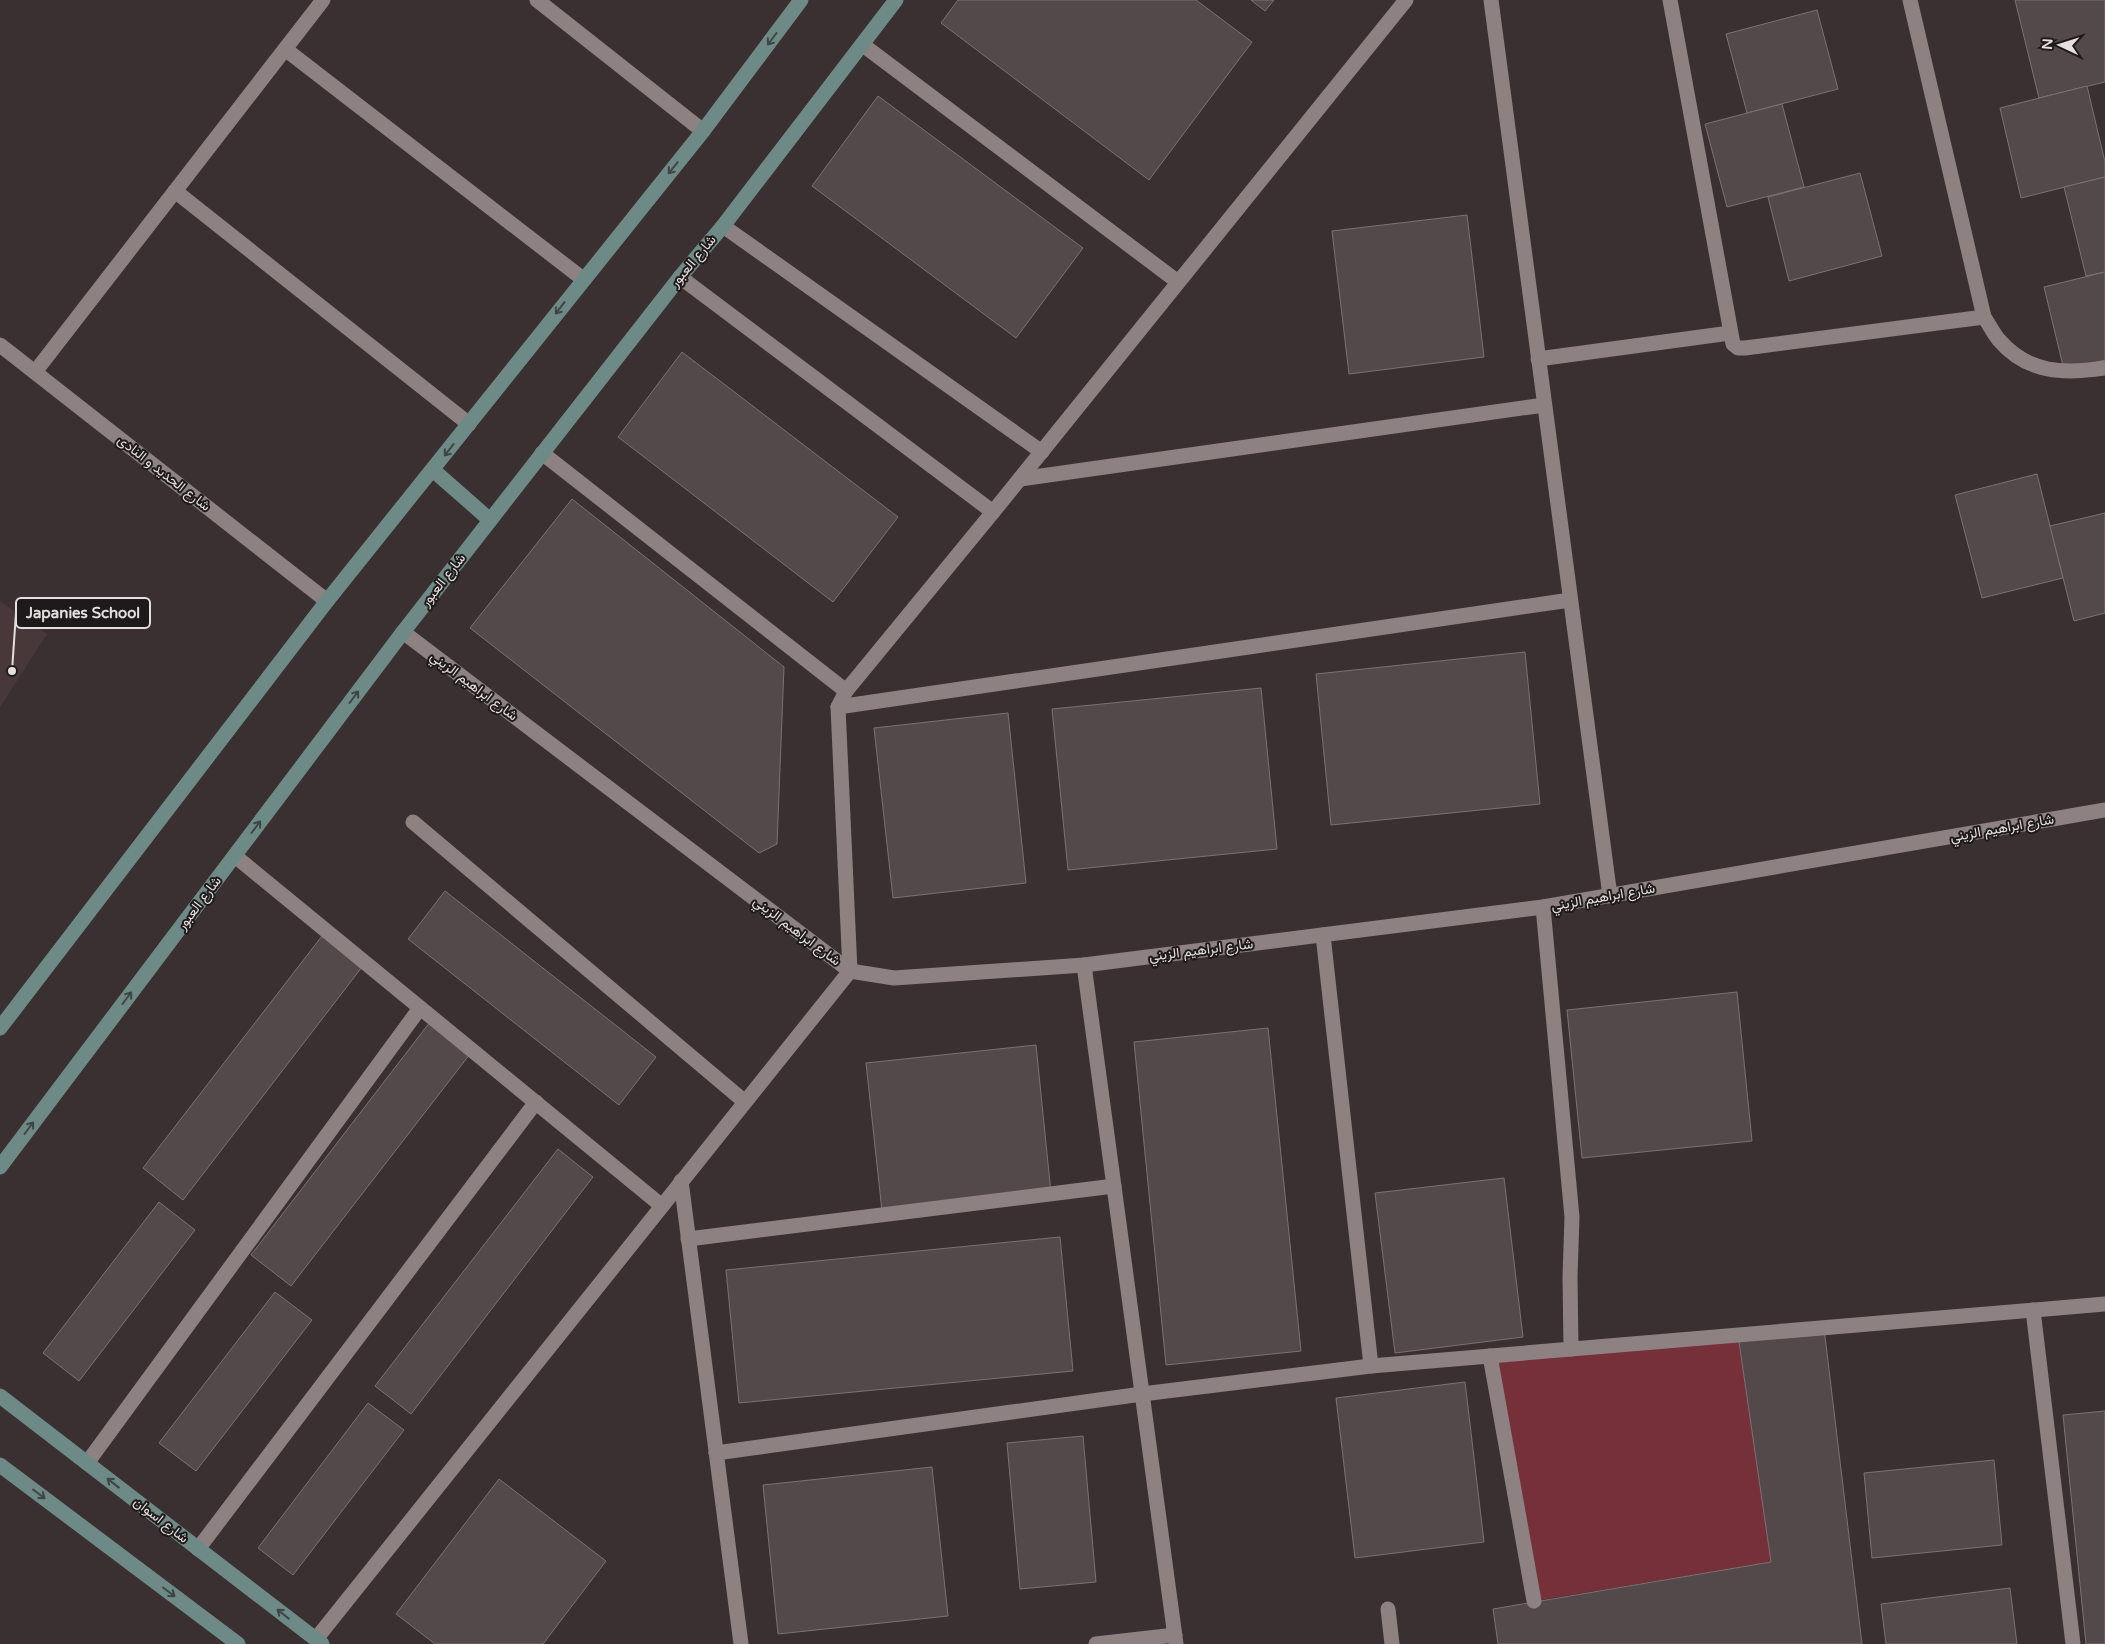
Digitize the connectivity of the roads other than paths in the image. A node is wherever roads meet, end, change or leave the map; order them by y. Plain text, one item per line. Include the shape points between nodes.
1 (323, 0) edge
2 (537, 0) edge
3 (801, 0) edge
4 (896, 0) edge
5 (1406, 0) edge
6 (1491, 0) edge
7 (1670, 0) edge
8 (1910, 0) edge
9 (863, 45) junction
10 (286, 49) junction
11 (703, 131) junction
12 (175, 191) junction
13 (723, 226) junction
14 (680, 277) junction
15 (583, 279) junction
16 (1178, 282) junction
17 (1984, 317) junction
18 (1730, 333) junction
19 (0, 345) edge
20 (1538, 358) junction
21 (2105, 368) edge
22 (35, 372) junction
23 (1544, 405) junction
24 (469, 424) junction
25 (1042, 452) junction
26 (542, 453) junction
27 (433, 470) junction
28 (1020, 479) junction
29 (994, 512) junction
30 (490, 520) junction
31 (1570, 600) junction
32 (327, 601) junction
33 (402, 632) junction
34 (846, 691) junction
35 (838, 707) junction
36 (2105, 810) edge
37 (413, 822) dead end
38 (234, 856) junction
39 (1610, 896) junction
40 (1543, 907) junction
41 (1323, 935) junction
42 (1084, 965) junction
43 (850, 971) junction
44 (420, 1008) junction
45 (0, 1028) edge
46 (536, 1102) junction
47 (745, 1102) junction
48 (0, 1167) edge
49 (681, 1181) junction
50 (1114, 1186) junction
51 (662, 1206) junction
52 (688, 1239) junction
53 (2105, 1304) edge
54 (2033, 1310) junction
55 (1571, 1349) junction
56 (1490, 1356) junction
57 (1371, 1366) junction
58 (1142, 1394) junction
59 (0, 1396) edge
60 (716, 1453) junction
61 (87, 1463) junction
62 (0, 1464) edge
63 (198, 1549) junction
64 (1534, 1601) dead end
65 (1388, 1608) dead end
66 (1176, 1639) edge
67 (319, 1642) edge
68 (238, 1644) edge
69 (741, 1644) edge
70 (1096, 1644) edge
71 (1392, 1644) edge
72 (2073, 1644) edge

1 - 10 street
2 - 11 street
3 -> 11 street
4 - 9 street, شارع العبور
5 - 16 street
6 - 20 street
7 - 18 street
8 - 17 street
9 - 13 street, شارع العبور
9 - 16 street
10 - 12 street
10 - 15 street
11 -> 15 street
12 - 22 street
12 - 24 street
13 - 14 street, شارع العبور
13 - 25 street
14 - 26 street, شارع العبور
14 - 29 street
15 -> 24 street
16 - 25 street
17 - 18 street via 1745,348 1733,344
17 - 21 street via 1999,340 2020,358 2045,370 2073,373
18 - 20 street
19 - 22 street, شارع الحديد و النادى
20 - 23 street
22 - 32 street, شارع الحديد و النادى
23 - 28 street
23 - 31 street
24 -> 27 street
25 - 28 street
26 - 30 street, شارع العبور
26 - 34 street
27 - 30 street
27 - 32 street
28 - 29 street
29 - 34 street
30 - 33 street, شارع العبور
31 - 35 street
31 - 39 street
32 - 45 street
38 -> 33 street, شارع العبور
33 - 43 street, شارع ابراهيم الزيني
34 - 35 street
35 - 43 street
36 - 39 street, شارع ابراهيم الزيني
37 - 47 street
38 - 44 street
48 -> 38 street, شارع العبور
39 - 40 street, شارع ابراهيم الزيني
40 - 41 street, شارع ابراهيم الزيني
40 - 55 street via 1572,1217
41 - 42 street, شارع ابراهيم الزيني
41 - 57 street
42 - 43 street, شارع ابراهيم الزيني via 894,978
42 - 50 street
43 - 47 street
44 - 46 street
44 - 61 street
46 - 51 street
46 - 63 street
47 - 49 street
49 - 51 street
49 - 52 street
50 - 52 street
50 - 58 street
51 - 67 street
52 - 60 street
53 - 54 street
54 - 55 street
54 - 72 street
55 - 56 street
56 - 57 street
56 - 64 street
57 - 58 street
58 - 60 street
58 - 66 street
59 - 61 street, شارع اسوان
60 - 69 street
63 -> 61 street, شارع اسوان
62 -> 68 street
67 -> 63 street, شارع اسوان
65 - 71 street
66 - 70 street

